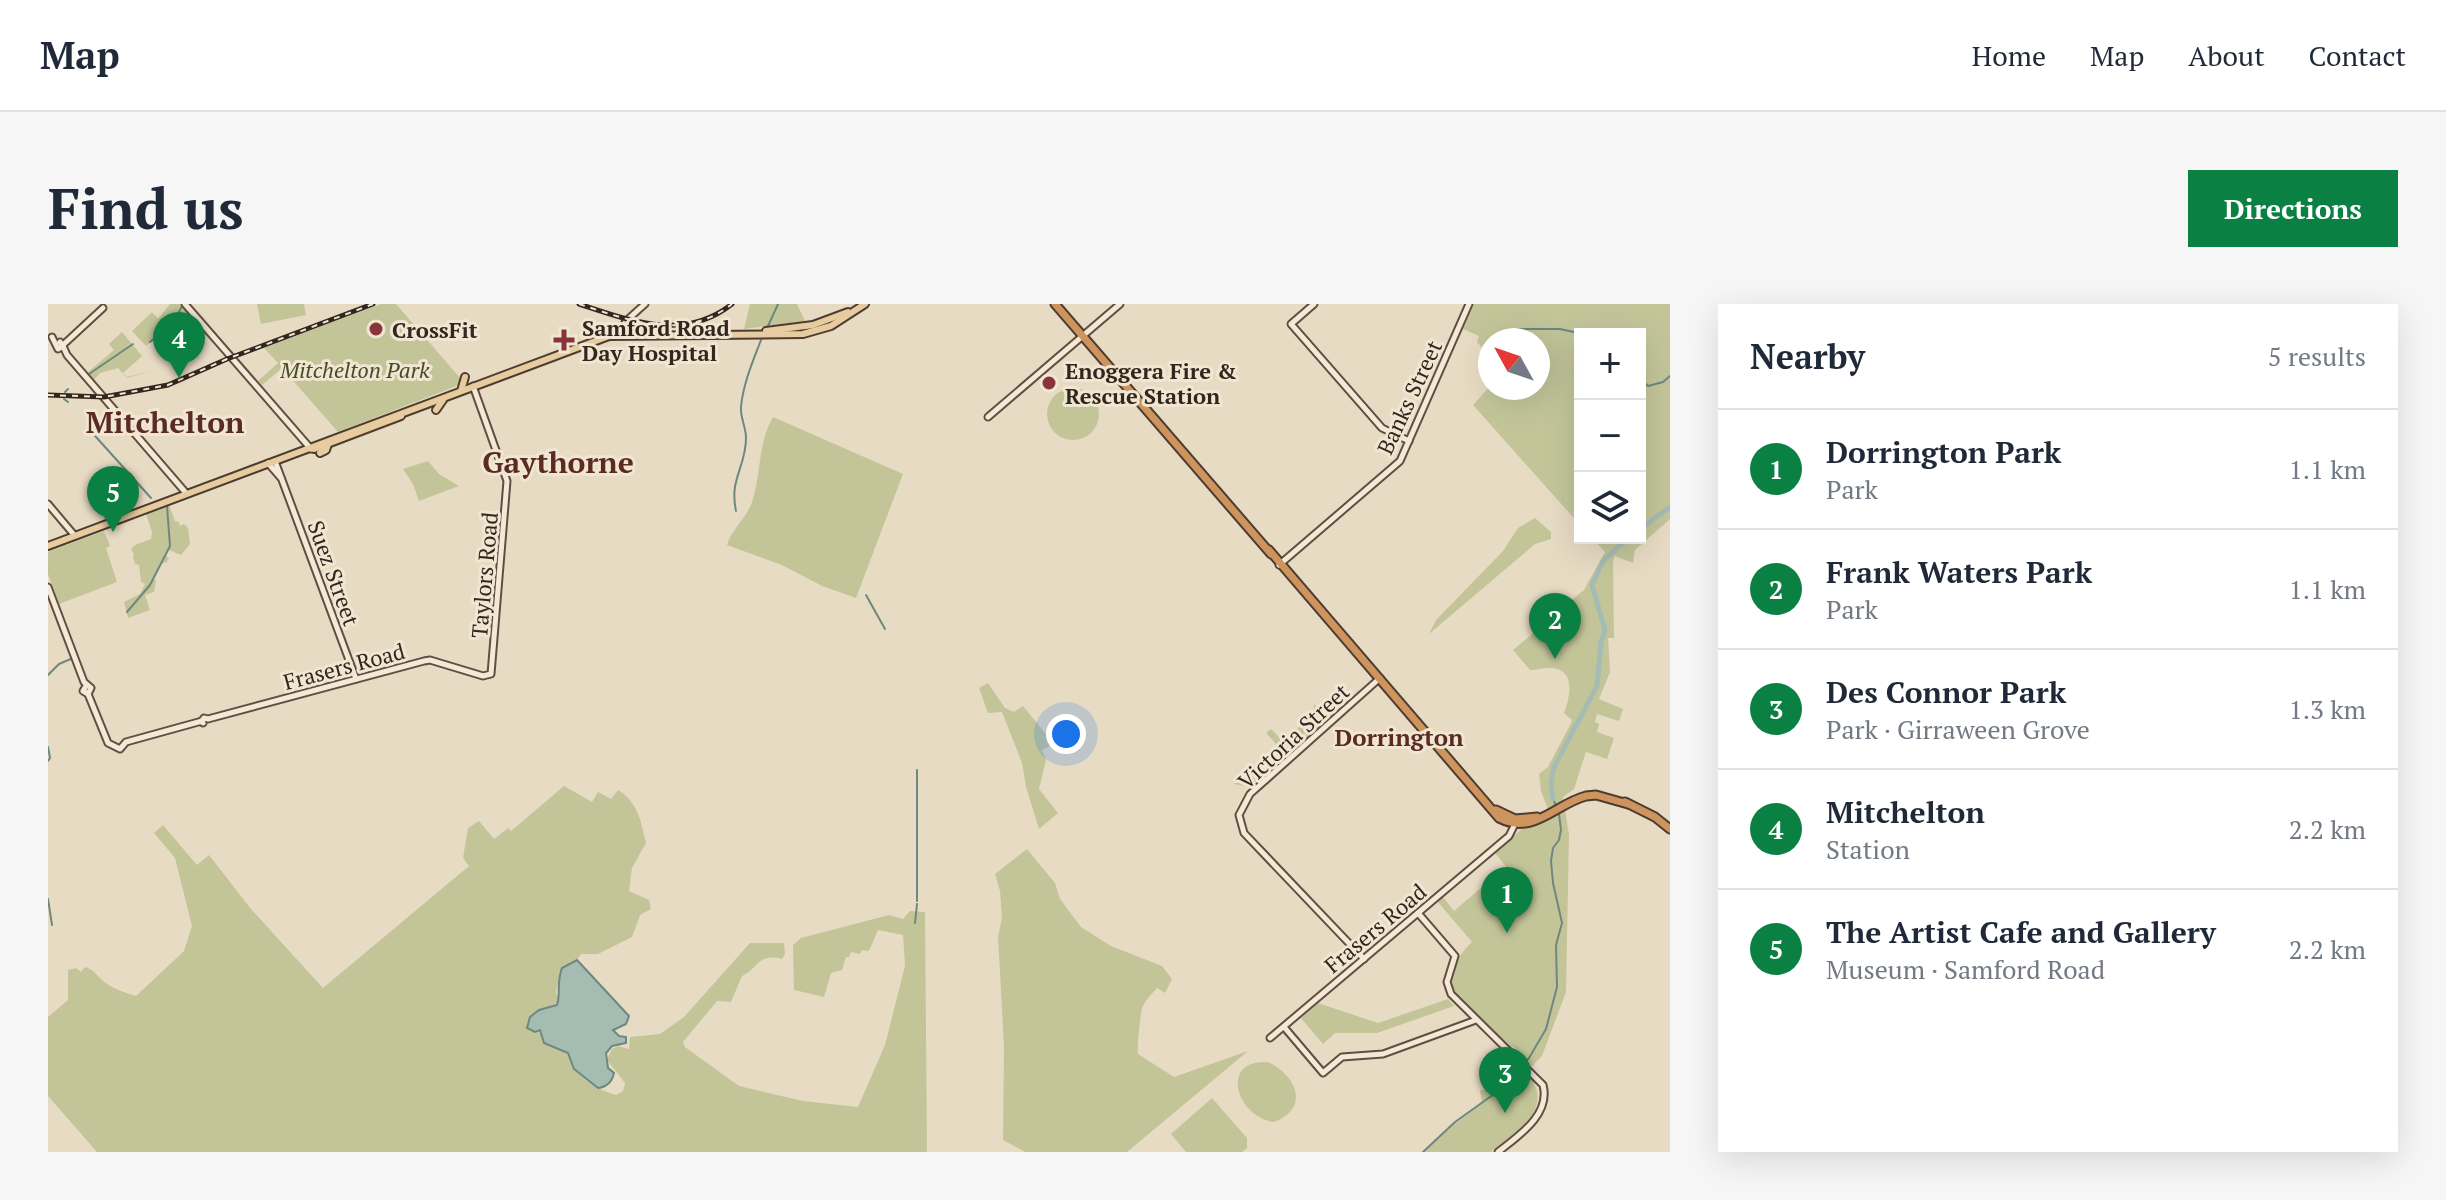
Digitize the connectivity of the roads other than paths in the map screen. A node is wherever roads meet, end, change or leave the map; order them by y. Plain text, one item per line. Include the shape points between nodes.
1 (186, 304) edge
2 (645, 304) edge
3 (865, 304) edge
4 (1057, 304) edge
5 (1120, 304) edge
6 (1314, 304) edge
7 (1469, 304) edge
8 (105, 305) edge
9 (626, 321) junction
10 (619, 334) junction
11 (1084, 334) junction
12 (50, 335) edge
13 (632, 335) junction
14 (60, 345) junction
15 (465, 377) dead end
16 (473, 386) junction
17 (461, 391) junction
18 (446, 398) junction
19 (436, 410) dead end
20 (988, 417) dead end
21 (1409, 441) junction
22 (310, 448) junction
23 (272, 462) junction
24 (186, 493) junction
25 (48, 504) edge
26 (75, 536) junction
27 (48, 546) edge
28 (1281, 565) junction
29 (48, 587) edge
30 (489, 676) joint
31 (1380, 677) junction
32 (356, 679) junction
33 (1480, 795) junction
34 (1547, 814) junction
35 (1502, 820) junction
36 (1514, 822) junction
37 (1527, 824) junction
38 (1670, 829) edge
39 (1505, 839) junction
40 (1418, 913) junction
41 (1364, 959) junction
42 (1476, 1020) junction
43 (1284, 1027) junction
44 (1270, 1038) dead end
45 (1498, 1152) edge

1 - 22 street
2 - 9 street
3 - 13 main road via 815,332
4 - 11 highway
5 - 11 street
6 - 21 street via 1291,324 1382,428
7 - 21 street, Banks Street
8 - 14 street
9 - 10 street
9 - 13 main road
10 - 13 main road
10 - 16 main road
11 - 20 street
11 - 28 highway
12 - 14 street
14 - 24 street
15 - 17 main road
16 - 17 main road
16 - 30 street, Taylors Road via 507,481
17 - 18 main road
18 - 19 main road
18 - 22 main road
18 - 22 main road via 326,451
21 - 28 street, Banks Street via 1397,465
22 - 23 main road
23 - 24 main road
23 - 32 street, Suez Street
24 - 26 main road
25 - 26 street
26 - 27 main road
28 - 31 highway
29 - 32 street, Frasers Road via 86,686 83,691 108,743 120,749 126,742
30 - 32 street, Frasers Road via 430,660
31 - 33 highway
31 - 41 street, Victoria Street via 1250,794 1240,810 1240,824 1256,846
33 - 35 highway
33 - 36 highway
34 - 36 highway
34 - 37 highway
34 - 38 highway via 1582,796 1601,793
35 - 36 highway
35 - 39 street via 1508,829
36 - 37 highway
36 - 39 street, Frasers Road
37 - 39 street
39 - 40 street, Frasers Road
40 - 41 street, Frasers Road
40 - 42 street via 1454,954 1448,988
41 - 43 street, Frasers Road
42 - 43 street via 1383,1054 1342,1057 1323,1073
42 - 45 street via 1543,1085 1536,1118
43 - 44 street, Frasers Road

